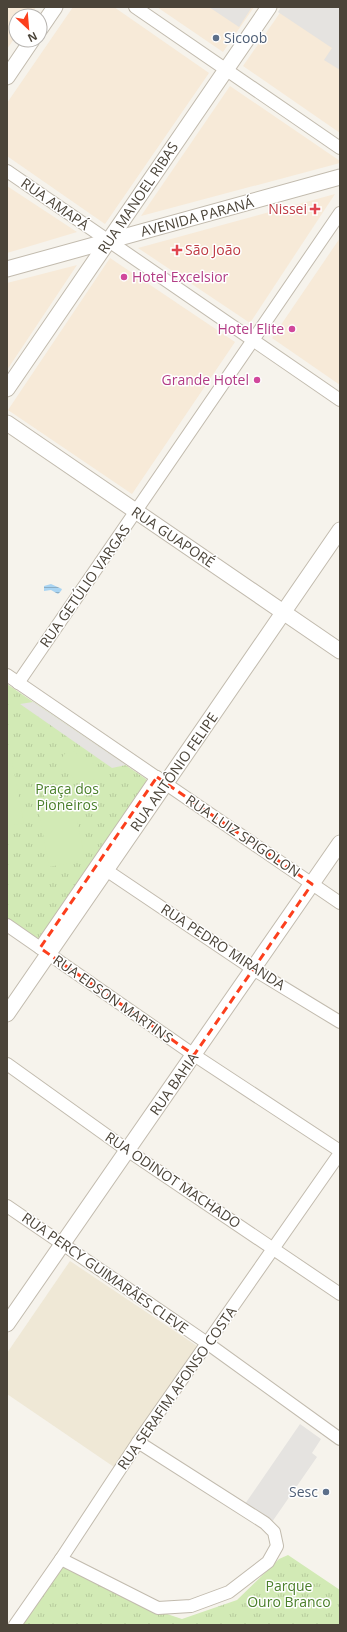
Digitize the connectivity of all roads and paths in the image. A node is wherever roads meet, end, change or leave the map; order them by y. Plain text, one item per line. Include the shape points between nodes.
1 (55, 7) edge
2 (135, 7) edge
3 (269, 7) edge
4 (48, 17) edge
5 (26, 48) edge
6 (226, 69) junction
7 (7, 76) edge
8 (340, 148) edge
9 (7, 171) edge
10 (340, 177) edge
11 (340, 213) edge
12 (108, 241) junction
13 (7, 269) edge
14 (253, 340) junction
15 (7, 390) edge
16 (340, 400) edge
17 (7, 423) edge
18 (136, 512) junction
19 (340, 530) edge
20 (283, 612) junction
21 (340, 651) edge
22 (7, 675) edge
23 (18, 682) junction
24 (161, 780) junction
25 (340, 843) edge
26 (106, 870) junction
27 (312, 884) junction
28 (340, 903) edge
29 (7, 925) edge
30 (44, 951) junction
31 (253, 969) junction
32 (7, 1014) edge
33 (340, 1022) edge
34 (194, 1055) junction
35 (7, 1064) edge
36 (128, 1150) junction
37 (340, 1152) edge
38 (7, 1206) edge
39 (63, 1244) junction
40 (274, 1248) junction
41 (340, 1294) edge
42 (7, 1324) edge
43 (207, 1343) junction
44 (340, 1439) edge
45 (138, 1442) junction
46 (62, 1559) junction
47 (15, 1625) edge

1 - 4 street
2 - 6 street
3 - 6 street, RUA MANOEL RIBAS
5 - 7 street
6 - 8 street
6 - 12 street, RUA MANOEL RIBAS
9 - 12 street, RUA AMAPÁ
10 - 12 street, AVENIDA PARANÁ
11 - 14 street, RUA GETÚLIO VARGAS
12 - 13 street, AVENIDA PARANÁ
12 - 14 street, RUA AMAPÁ
12 - 15 street, RUA MANOEL RIBAS
14 - 16 street, RUA AMAPÁ
14 - 18 street, RUA GETÚLIO VARGAS
17 - 18 street, RUA GUAPORÉ
18 - 20 street, RUA GUAPORÉ
18 - 23 street, RUA GETÚLIO VARGAS
19 - 20 street, RUA ANTÔNIO FELIPE
20 - 21 street, RUA GUAPORÉ
20 - 24 street, RUA ANTÔNIO FELIPE
22 - 23 street, RUA LUIZ SPIGOLON
23 - 24 street, RUA LUIZ SPIGOLON
24 - 26 street, RUA ANTÔNIO FELIPE
24 - 27 street, RUA LUIZ SPIGOLON
24 - 30 street, RUA ANTÔNIO FELIPE
25 - 27 street, RUA BAHIA
26 - 30 street, RUA ANTÔNIO FELIPE
26 - 31 street, RUA PEDRO MIRANDA
27 - 28 street, RUA LUIZ SPIGOLON
27 - 31 street, RUA BAHIA
29 - 30 street, RUA EDSON MARTINS
30 - 32 street, RUA ANTÔNIO FELIPE
30 - 34 street, RUA EDSON MARTINS
31 - 33 street, RUA PEDRO MIRANDA
31 - 34 street, RUA BAHIA
34 - 36 street, RUA BAHIA
34 - 37 street, RUA EDSON MARTINS
35 - 36 street, RUA ODINOT MACHADO
36 - 39 street, RUA BAHIA
36 - 40 street, RUA ODINOT MACHADO
37 - 40 street, RUA SERAFIM AFONSO COSTA
38 - 39 street, RUA PERCY GUIMARÃES CLEVE
39 - 42 street, RUA BAHIA
39 - 43 street, RUA PERCY GUIMARÃES CLEVE
40 - 41 street, RUA ODINOT MACHADO
40 - 43 street, RUA SERAFIM AFONSO COSTA
43 - 44 street, RUA PERCY GUIMARÃES CLEVE
43 - 45 street, RUA SERAFIM AFONSO COSTA
45 - 46 street, RUA SERAFIM AFONSO COSTA
45 - 46 street via 265,1523 274,1532 277,1546 268,1562 229,1592 191,1606 158,1608
46 - 47 street, RUA SERAFIM AFONSO COSTA

